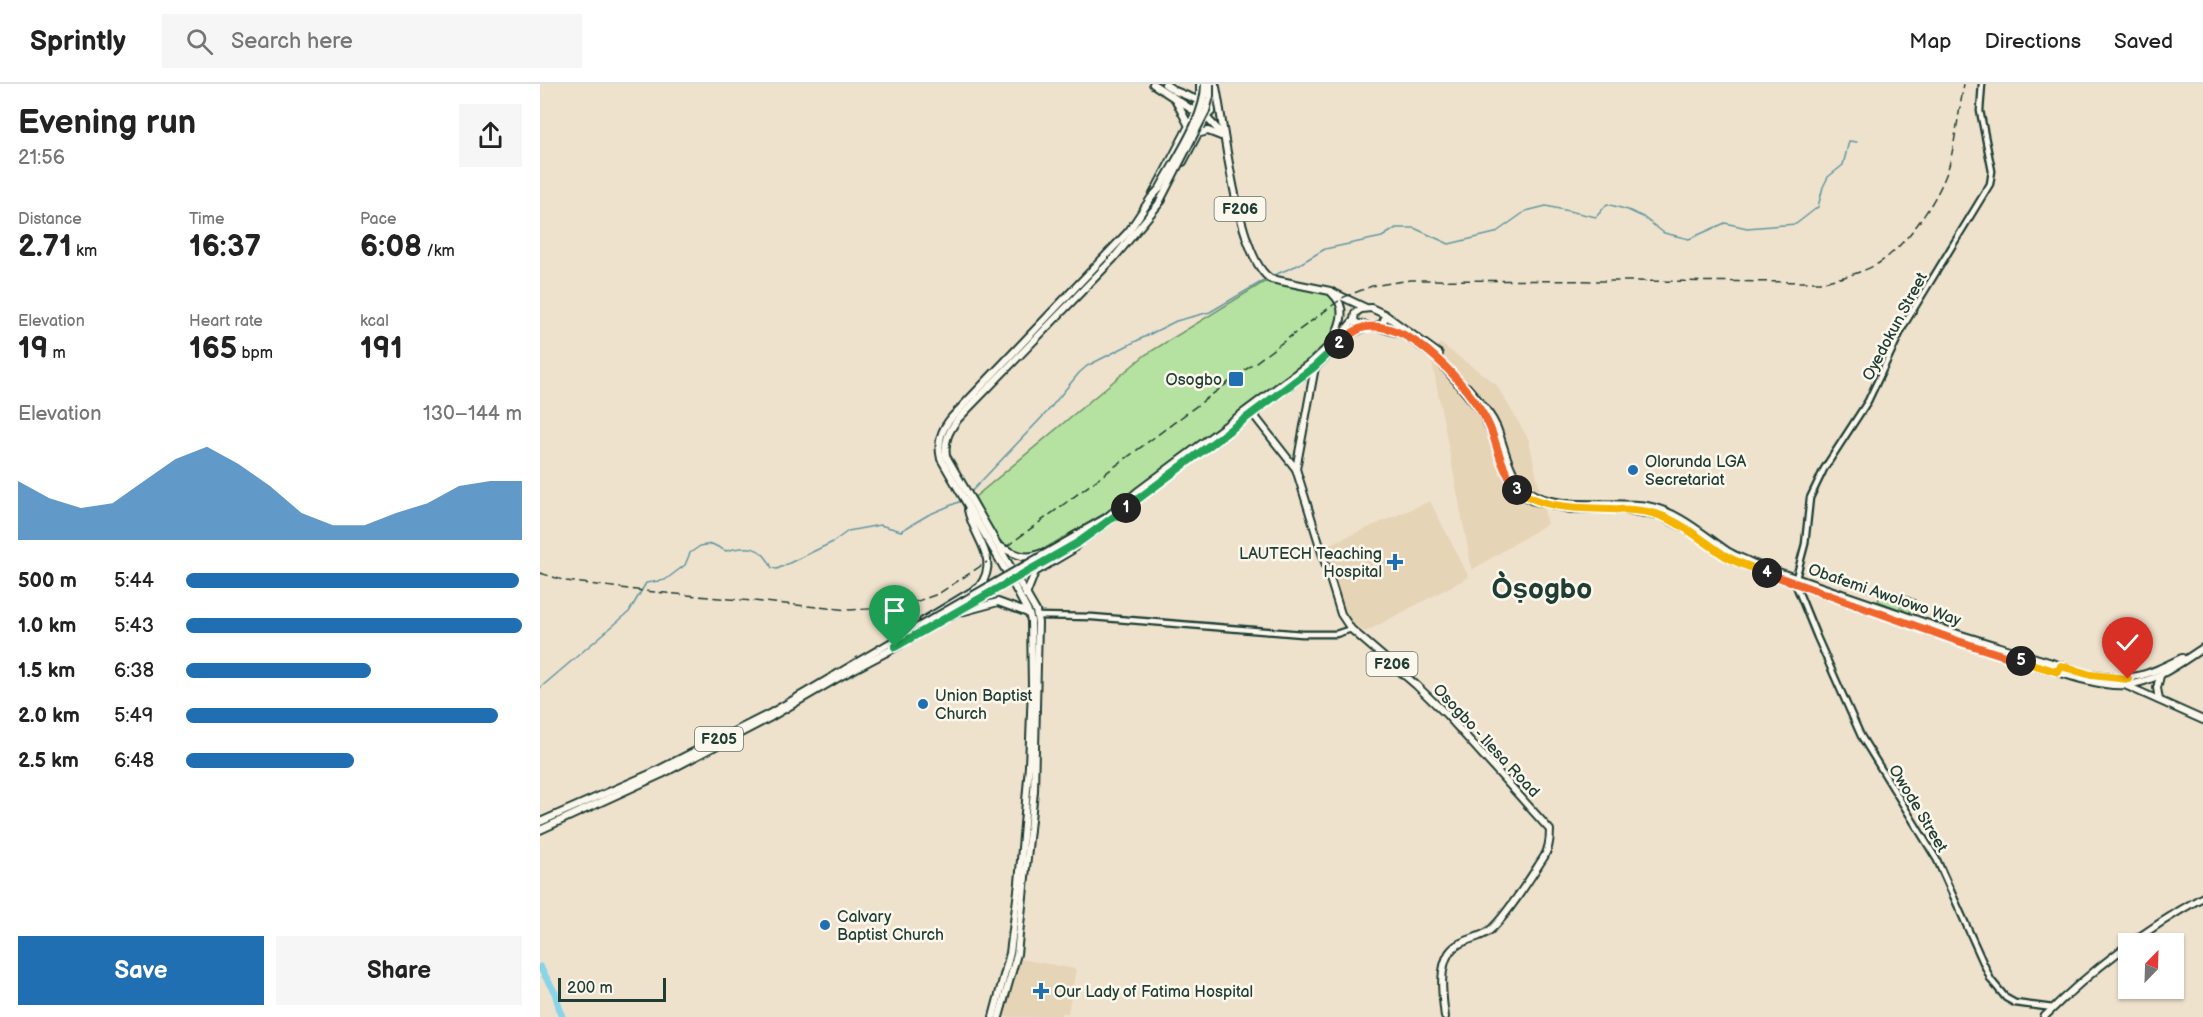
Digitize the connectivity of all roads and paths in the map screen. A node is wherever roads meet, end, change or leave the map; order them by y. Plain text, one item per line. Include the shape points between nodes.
1 (1152, 84) edge
2 (1165, 84) edge
3 (1200, 84) edge
4 (1208, 84) edge
5 (1215, 84) edge
6 (1982, 84) edge
7 (1175, 99) junction
8 (1200, 101) junction
9 (1211, 104) junction
10 (1220, 108) junction
11 (1196, 112) junction
12 (1207, 116) junction
13 (1190, 124) junction
14 (1199, 131) junction
15 (1224, 138) junction
16 (1151, 198) junction
17 (1159, 203) junction
18 (1090, 277) junction
19 (1330, 291) junction
20 (1345, 298) junction
21 (1064, 307) junction
22 (1366, 308) junction
23 (1384, 314) junction
24 (1354, 317) junction
25 (1366, 327) junction
26 (1378, 327) junction
27 (1332, 345) junction
28 (1314, 367) junction
29 (1250, 410) junction
30 (1296, 469) junction
31 (967, 499) junction
32 (1078, 539) junction
33 (999, 545) junction
34 (1796, 582) junction
35 (1026, 595) junction
36 (1029, 614) junction
37 (1037, 616) junction
38 (1351, 629) junction
39 (893, 645) junction
40 (2203, 647) edge
41 (2059, 669) junction
42 (2160, 676) junction
43 (2126, 685) junction
44 (2159, 700) junction
45 (2203, 720) edge
46 (643, 780) junction
47 (540, 822) edge
48 (540, 830) edge
49 (2203, 897) edge
50 (2053, 1008) junction
51 (993, 1017) edge
52 (999, 1017) edge
53 (1445, 1017) edge
54 (2044, 1017) edge

1 - 7 main road
2 - 8 main road
3 - 8 main road
4 - 16 main road, bridge via 1201,111
4 - 17 main road, bridge via 1206,111
5 - 9 main road
5 - 10 main road, F206
6 - 34 street, Oyedokun Street via 1980,111 1992,171 1990,184 1904,325 1864,407 1824,469 1810,498
7 - 11 main road
7 - 13 main road
8 - 9 main road
8 - 11 main road
9 - 10 main road
9 - 12 main road via 1212,111
10 - 15 main road, F206
11 - 12 main road
11 - 13 main road
12 - 14 main road
12 - 15 main road
13 - 14 main road via 1197,124
13 - 16 main road
14 - 15 main road
14 - 17 main road
15 - 19 main road, F206 via 1245,236 1254,258 1269,277
16 - 18 main road
17 - 18 main road via 1130,240
18 - 21 main road
18 - 21 main road via 1071,293
19 - 20 main road, F206
19 - 27 main road via 1342,307
20 - 22 main road, F206
20 - 24 main road
21 - 31 main road via 952,417 942,433 941,458
22 - 23 main road, Obafemi Awolowo Way
22 - 24 main road, F205
23 - 26 main road
23 - 34 main road, Obafemi Awolowo Way via 1439,354 1484,407 1496,427 1511,471 1535,495 1558,502 1654,507 1690,524 1734,554
24 - 25 main road via 1359,326
24 - 27 main road, F205
25 - 26 main road, Obafemi Awolowo Way
25 - 28 main road, F205 via 1351,334
26 - 34 main road, Obafemi Awolowo Way via 1405,335 1437,358 1481,411 1505,469 1518,491 1531,500 1570,509 1612,508 1659,515 1733,560
27 - 29 main road, F205
28 - 29 main road, F205
28 - 30 main road, Osogbo - Ilesa Road / F206
29 - 30 main road, F206
29 - 32 main road, F205 via 1118,514
30 - 38 main road, Osogbo - Ilesa Road / F206 via 1336,603
31 - 33 main road
31 - 36 main road
31 - 39 main road via 973,529 989,563 985,580
32 - 33 main road via 1067,538 1028,558
32 - 35 main road via 1072,550 1035,572
32 - 39 main road, F205, bridge
33 - 35 main road
34 - 41 main road, Obafemi Awolowo Way via 1958,641
34 - 50 street, Owode Street via 1861,736 1937,860 1991,980 2015,1004
35 - 37 main road
36 - 39 main road via 993,602 966,610 907,643
36 - 51 main road via 1030,754 1019,883 1011,953
37 - 38 street via 1302,634 1336,634
37 - 52 main road via 1035,791 1017,954
38 - 53 main road, Osogbo - Ilesa Road / F206 via 1426,693 1550,830 1544,857 1503,915 1488,932 1462,942 1450,952 1443,981
39 - 46 main road, F205
39 - 46 main road, F205 via 771,717
40 - 41 main road, Obafemi Awolowo Way via 2139,677 2110,678
40 - 42 main road
41 - 43 main road, Obafemi Awolowo Way via 2081,678
42 - 43 main road
42 - 44 main road
43 - 44 main road
44 - 45 main road
46 - 47 main road, F205
46 - 48 main road, F205
49 - 50 main road via 2120,949
50 - 54 main road

